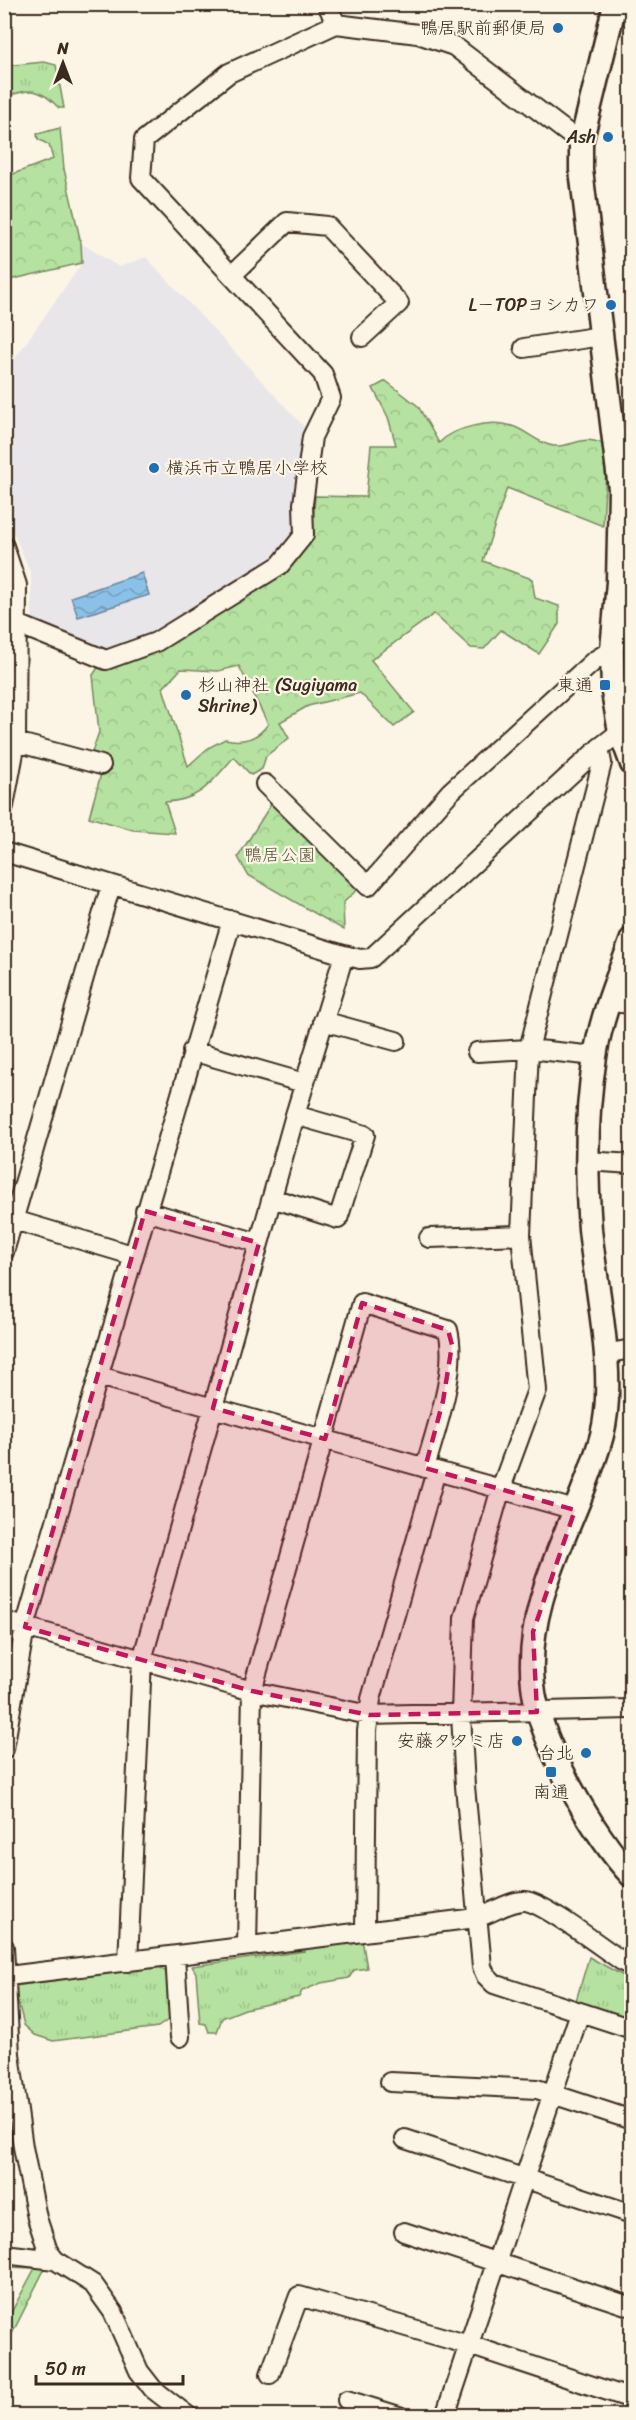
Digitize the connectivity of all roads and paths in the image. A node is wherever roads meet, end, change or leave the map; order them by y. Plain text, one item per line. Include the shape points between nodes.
1 (327, 4) edge
2 (615, 4) edge
3 (336, 24) junction
4 (581, 142) junction
5 (232, 275) junction
6 (601, 336) junction
7 (362, 337) dead end
8 (524, 348) dead end
9 (4, 546) edge
10 (623, 620) edge
11 (15, 623) junction
12 (612, 650) junction
13 (620, 732) junction
14 (16, 742) junction
15 (599, 748) junction
16 (632, 764) edge
17 (100, 765) dead end
18 (265, 783) dead end
19 (4, 806) edge
20 (4, 852) edge
21 (111, 885) junction
22 (232, 920) junction
23 (632, 939) edge
24 (344, 955) junction
25 (621, 1003) edge
26 (323, 1021) junction
27 (396, 1041) dead end
28 (529, 1049) junction
29 (192, 1051) junction
30 (477, 1052) dead end
31 (595, 1056) junction
32 (304, 1083) junction
33 (295, 1115) junction
34 (587, 1161) junction
35 (632, 1164) edge
36 (272, 1198) junction
37 (145, 1211) junction
38 (9, 1219) edge
39 (521, 1235) junction
40 (429, 1238) dead end
41 (259, 1243) junction
42 (4, 1252) edge
43 (132, 1255) junction
44 (632, 1349) edge
45 (604, 1354) junction
46 (99, 1376) junction
47 (213, 1408) junction
48 (325, 1439) junction
49 (430, 1469) junction
50 (501, 1488) junction
51 (575, 1510) junction
52 (4, 1621) edge
53 (25, 1627) junction
54 (142, 1660) junction
55 (252, 1691) junction
56 (631, 1709) edge
57 (537, 1712) junction
58 (369, 1715) junction
59 (461, 1715) junction
60 (4, 1749) edge
61 (632, 1876) edge
62 (476, 1918) junction
63 (365, 1931) junction
64 (247, 1946) junction
65 (4, 1947) edge
66 (632, 1954) edge
67 (176, 1956) junction
68 (128, 1962) junction
69 (8, 1976) junction
70 (580, 2012) junction
71 (632, 2029) edge
72 (180, 2037) dead end
73 (390, 2082) dead end
74 (553, 2094) junction
75 (632, 2120) edge
76 (405, 2139) dead end
77 (525, 2177) junction
78 (632, 2214) edge
79 (404, 2232) dead end
80 (4, 2254) edge
81 (55, 2260) junction
82 (496, 2263) junction
83 (632, 2307) edge
84 (469, 2345) junction
85 (270, 2374) dead end
86 (632, 2399) edge
87 (347, 2400) dead end
88 (188, 2415) edge
89 (399, 2415) edge
90 (446, 2415) edge

1 - 3 street
2 - 4 street
3 - 4 street via 418,34 454,46
3 - 5 street via 229,73 144,140 141,178
4 - 6 street
5 - 7 street via 287,222 327,226 399,303
5 - 11 street via 323,374 331,398 312,437 303,504 304,534 280,565 156,642 106,660
6 - 8 street
6 - 10 street via 620,489
9 - 11 street via 17,585
10 - 12 street
11 - 14 street
12 - 13 street via 613,692
12 - 18 street via 594,661 450,792 368,886
13 - 15 street
13 - 16 street
14 - 17 street
14 - 19 street
15 - 24 street via 371,958
15 - 28 street via 602,763
20 - 21 street
21 - 22 street
21 - 38 street
22 - 24 street
22 - 29 street
23 - 25 street
24 - 26 street
25 - 31 street
26 - 27 street
26 - 32 street
28 - 30 street
28 - 31 street
28 - 39 street
29 - 32 street
29 - 37 street
31 - 34 street
32 - 33 street
33 - 36 street
33 - 36 street via 365,1135 338,1219
34 - 35 street
34 - 45 street
36 - 41 street
37 - 41 street
37 - 43 street
38 - 42 street
38 - 43 street
39 - 40 street
39 - 50 street via 537,1390
41 - 47 street
43 - 46 street
44 - 45 street
45 - 51 street via 608,1403 602,1435
46 - 47 street
46 - 53 street
47 - 48 street
47 - 54 street
48 - 49 street
48 - 49 street via 362,1303 448,1329 452,1345
48 - 55 street
49 - 50 street
49 - 58 street
50 - 51 street
50 - 59 street via 464,1618
51 - 57 street via 532,1632 532,1684
52 - 53 street
53 - 54 street
53 - 60 street
54 - 55 street
54 - 68 street
55 - 58 street
55 - 64 street
56 - 57 street
57 - 59 street
57 - 61 street via 582,1806 611,1855
58 - 59 street
58 - 63 street
59 - 62 street
62 - 63 street
62 - 66 street via 526,1901 625,1963
62 - 70 street via 482,1966 494,1984
63 - 64 street
64 - 67 street
65 - 69 street
67 - 68 street
67 - 72 street
68 - 69 street
69 - 81 street via 5,1990 9,2054 23,2147 37,2218
70 - 71 street
70 - 74 street
73 - 74 street via 537,2089
74 - 75 street
74 - 77 street
76 - 77 street
77 - 78 street
77 - 82 street
79 - 82 street
80 - 81 street
81 - 88 street via 93,2284 113,2312 139,2371 153,2389
82 - 83 street
82 - 84 street
84 - 85 street via 298,2296
84 - 86 street
84 - 90 street
87 - 89 street

